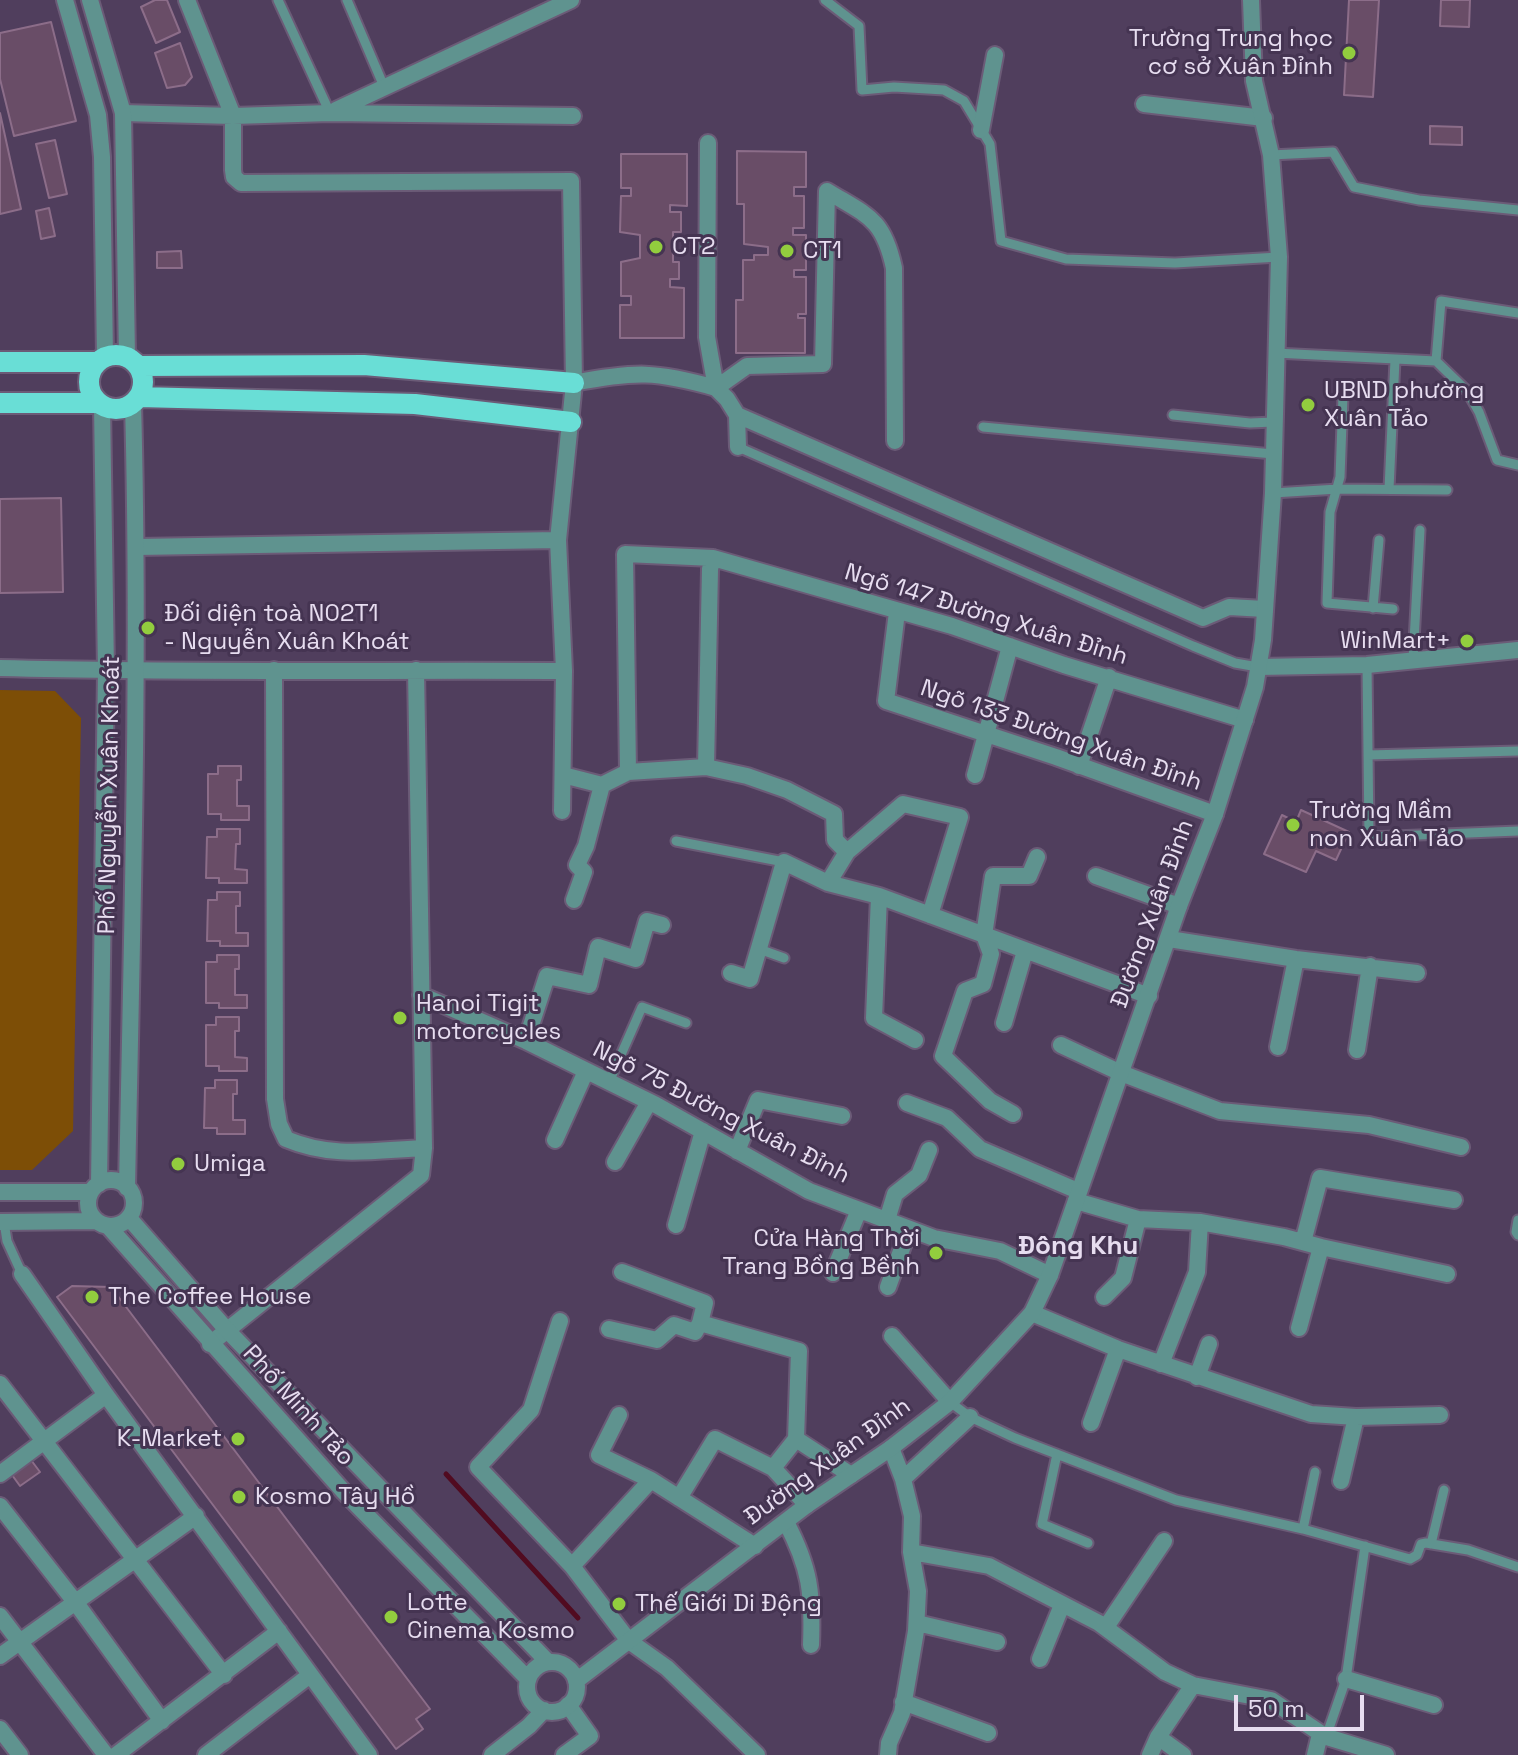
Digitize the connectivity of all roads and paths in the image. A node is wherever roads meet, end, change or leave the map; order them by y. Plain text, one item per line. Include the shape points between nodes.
1 (65, 0) edge
2 (90, 0) edge
3 (187, 0) edge
4 (278, 0) edge
5 (347, 0) edge
6 (571, 0) edge
7 (825, 0) edge
8 (1251, 0) edge
9 (995, 55) dead end
10 (385, 89) junction
11 (1144, 104) dead end
12 (123, 113) junction
13 (330, 113) junction
14 (98, 115) junction
15 (233, 116) junction
16 (573, 116) dead end
17 (1264, 118) junction
18 (981, 130) junction
19 (708, 143) dead end
20 (1271, 155) junction
21 (1518, 210) edge
22 (1279, 257) junction
23 (1518, 313) edge
24 (1275, 353) junction
25 (101, 360) junction
26 (1395, 360) junction
27 (1436, 361) junction
28 (0, 362) edge
29 (132, 362) junction
30 (574, 383) junction
31 (716, 388) junction
32 (1343, 396) dead end
33 (136, 400) junction
34 (0, 403) edge
35 (100, 404) junction
36 (737, 415) junction
37 (1173, 415) dead end
38 (571, 422) junction
39 (1274, 422) junction
40 (983, 427) dead end
41 (895, 441) dead end
42 (738, 447) joint
43 (1273, 454) junction
44 (1518, 465) edge
45 (1338, 489) junction
46 (1389, 489) junction
47 (1447, 490) dead end
48 (1273, 493) junction
49 (1420, 530) dead end
50 (558, 540) junction
51 (1379, 540) dead end
52 (137, 547) junction
53 (713, 558) junction
54 (1373, 608) junction
55 (1265, 609) junction
56 (1393, 609) dead end
57 (897, 612) junction
58 (1010, 646) junction
59 (1518, 650) edge
60 (1413, 660) junction
61 (1367, 665) junction
62 (1258, 667) junction
63 (0, 668) edge
64 (274, 670) junction
65 (416, 670) junction
66 (106, 671) junction
67 (564, 671) junction
68 (136, 672) junction
69 (1109, 677) junction
70 (1245, 720) junction
71 (984, 734) junction
72 (1518, 751) edge
73 (1368, 755) junction
74 (1079, 766) junction
75 (706, 767) junction
76 (628, 772) junction
77 (563, 775) junction
78 (975, 775) dead end
79 (602, 785) junction
80 (562, 811) dead end
81 (1215, 814) junction
82 (1518, 831) edge
83 (676, 841) dead end
84 (847, 852) junction
85 (1037, 857) dead end
86 (784, 862) junction
87 (1096, 876) dead end
88 (828, 883) junction
89 (879, 896) junction
90 (574, 900) dead end
91 (1179, 906) junction
92 (930, 915) junction
93 (662, 925) dead end
94 (984, 935) junction
95 (1169, 939) junction
96 (759, 949) junction
97 (1025, 951) junction
98 (784, 958) dead end
99 (1296, 959) junction
100 (1370, 966) junction
101 (731, 973) dead end
102 (1417, 973) dead end
103 (421, 995) junction
104 (1149, 996) junction
105 (686, 1023) dead end
106 (1004, 1023) dead end
107 (915, 1040) dead end
108 (526, 1041) junction
109 (1061, 1045) dead end
110 (1278, 1047) dead end
111 (1357, 1050) dead end
112 (586, 1071) junction
113 (1121, 1073) junction
114 (609, 1082) junction
115 (649, 1102) junction
116 (907, 1103) dead end
117 (1013, 1114) dead end
118 (842, 1116) dead end
119 (703, 1131) junction
120 (555, 1140) dead end
121 (1461, 1147) dead end
122 (424, 1148) junction
123 (929, 1150) dead end
124 (737, 1151) junction
125 (615, 1162) dead end
126 (95, 1188) junction
127 (127, 1188) junction
128 (0, 1192) edge
129 (1077, 1196) junction
130 (1454, 1200) dead end
131 (859, 1210) junction
132 (129, 1218) junction
133 (1138, 1219) junction
134 (887, 1220) junction
135 (1518, 1220) edge
136 (2, 1222) edge
137 (1200, 1222) junction
138 (102, 1224) junction
139 (676, 1225) dead end
140 (909, 1229) junction
141 (1518, 1235) edge
142 (1303, 1242) junction
143 (1321, 1247) junction
144 (622, 1272) dead end
145 (833, 1273) dead end
146 (22, 1274) joint
147 (1447, 1274) dead end
148 (1050, 1275) junction
149 (888, 1287) dead end
150 (1104, 1297) dead end
151 (1032, 1313) junction
152 (560, 1321) dead end
153 (700, 1323) junction
154 (1299, 1328) dead end
155 (226, 1329) junction
156 (609, 1329) dead end
157 (892, 1336) dead end
158 (210, 1344) junction
159 (1209, 1344) dead end
160 (1118, 1349) junction
161 (1161, 1364) junction
162 (1197, 1377) junction
163 (0, 1384) edge
164 (106, 1395) junction
165 (950, 1402) junction
166 (619, 1415) dead end
167 (1440, 1415) dead end
168 (970, 1417) junction
169 (1356, 1417) junction
170 (1091, 1423) dead end
171 (796, 1439) junction
172 (43, 1440) junction
173 (891, 1448) junction
174 (1057, 1454) junction
175 (773, 1468) junction
176 (1315, 1472) dead end
177 (0, 1474) edge
178 (851, 1475) junction
179 (903, 1479) junction
180 (651, 1480) junction
181 (1341, 1481) dead end
182 (1444, 1490) dead end
183 (679, 1498) junction
184 (807, 1505) junction
185 (0, 1506) edge
186 (196, 1516) junction
187 (786, 1522) junction
188 (1303, 1529) junction
189 (1164, 1541) dead end
190 (1088, 1543) dead end
191 (1426, 1544) junction
192 (755, 1546) junction
193 (1365, 1546) junction
194 (911, 1552) junction
195 (137, 1560) junction
196 (572, 1566) junction
197 (1518, 1567) edge
198 (76, 1603) junction
199 (1062, 1605) junction
200 (0, 1616) edge
201 (917, 1623) junction
202 (1106, 1627) junction
203 (279, 1631) junction
204 (21, 1641) junction
205 (629, 1641) junction
206 (997, 1642) dead end
207 (811, 1645) dead end
208 (0, 1656) edge
209 (1040, 1659) dead end
210 (548, 1662) junction
211 (224, 1675) junction
212 (310, 1675) junction
213 (528, 1679) junction
214 (1346, 1679) junction
215 (576, 1681) junction
216 (1193, 1685) junction
217 (903, 1702) junction
218 (568, 1705) junction
219 (1434, 1705) dead end
220 (544, 1710) junction
221 (162, 1721) junction
222 (0, 1729) edge
223 (988, 1733) dead end
224 (1323, 1736) junction
225 (1158, 1737) junction
226 (20, 1755) edge
227 (106, 1755) edge
228 (116, 1755) edge
229 (206, 1755) edge
230 (369, 1755) edge
231 (492, 1755) edge
232 (564, 1755) edge
233 (757, 1755) edge
234 (888, 1755) edge
235 (1150, 1755) edge
236 (1183, 1755) edge
237 (1315, 1755) edge
238 (1386, 1755) edge

1 - 14 street
2 - 12 street
3 - 15 street
4 - 13 lane
5 - 10 lane
6 - 10 street
7 - 18 lane via 859,26 862,90 944,90 964,101
8 - 17 street, Đường Xuân Đỉnh via 1254,81
9 - 18 street
10 - 13 street
11 - 17 street
12 - 14 street
12 - 15 street
12 - 29 street
13 - 15 street
13 - 16 street
14 - 25 street
15 - 30 street via 233,170 241,183 571,181
17 - 20 street, Đường Xuân Đỉnh
18 - 22 lane via 990,144 1001,241 1066,259 1175,263
19 - 31 street via 707,337
20 - 21 lane via 1333,152 1354,187
20 - 22 street, Đường Xuân Đỉnh
22 - 24 street, Đường Xuân Đỉnh
23 - 27 lane via 1441,301
24 - 26 lane
24 - 39 street, Đường Xuân Đỉnh
25 - 28 main road
25 - 29 main road via 113,355
25 - 35 main road via 92,369 90,387
26 - 27 lane
26 - 46 lane
27 - 44 lane via 1467,391 1497,460
29 - 30 main road via 364,365
29 - 33 main road via 143,380
30 - 31 street via 632,372 670,375
30 - 38 street
31 - 36 street
31 - 41 street via 747,366 823,364 827,191 873,218 889,244 894,268
32 - 45 lane
33 - 35 main road via 116,409
33 - 38 main road via 415,404
33 - 52 street, Phố Nguyễn Xuân Khoát
34 - 35 main road
35 - 66 street
36 - 42 street
36 - 55 street via 1203,618 1229,607
37 - 39 lane
38 - 50 street
39 - 43 street, Đường Xuân Đỉnh
40 - 43 lane
42 - 62 lane via 1193,646
43 - 48 street, Đường Xuân Đỉnh
45 - 46 lane
45 - 48 lane
45 - 54 lane via 1330,512 1327,603
46 - 47 lane
48 - 55 street, Đường Xuân Đỉnh
49 - 60 lane
50 - 52 street
50 - 67 street
51 - 54 lane
52 - 68 street, Phố Nguyễn Xuân Khoát
53 - 57 street, Ngõ 147 Đường Xuân Đỉnh
53 - 75 street
53 - 76 street, Ngõ 147 Đường Xuân Đỉnh via 625,554
54 - 56 lane
55 - 62 street, Đường Xuân Đỉnh
57 - 58 street, Ngõ 147 Đường Xuân Đỉnh
57 - 71 street, Ngõ 133 Đường Xuân Đỉnh via 886,701
58 - 69 street, Ngõ 147 Đường Xuân Đỉnh
58 - 71 street
59 - 60 street
60 - 61 street
61 - 62 street
61 - 73 lane
62 - 70 street, Đường Xuân Đỉnh
63 - 66 street
64 - 65 street
64 - 68 street
64 - 122 street via 279,1124 286,1139 331,1152
65 - 67 street
65 - 103 street
66 - 68 street
66 - 126 street
67 - 77 street
68 - 127 street, Phố Nguyễn Xuân Khoát
69 - 70 street, Ngõ 147 Đường Xuân Đỉnh
69 - 74 street
70 - 81 street, Đường Xuân Đỉnh
71 - 74 street, Ngõ 133 Đường Xuân Đỉnh
71 - 78 street
72 - 73 lane
73 - 82 lane via 1369,837
74 - 81 street, Ngõ 133 Đường Xuân Đỉnh
75 - 76 street
75 - 84 street via 747,776 834,814 835,840
76 - 79 street
77 - 79 street
77 - 80 street
79 - 90 street via 577,865 584,872
81 - 91 street, Đường Xuân Đỉnh
83 - 86 lane
84 - 88 street
84 - 92 street via 903,804 960,817
85 - 94 street via 1029,876 993,876
86 - 88 street
86 - 96 street
87 - 91 street
88 - 89 street
89 - 92 street
89 - 107 street via 874,1018
91 - 95 street, Đường Xuân Đỉnh
92 - 94 street
93 - 108 street via 647,921 636,959 598,947 589,985 547,976
94 - 97 street
94 - 117 street via 991,954 983,984 965,991 943,1056 990,1101
95 - 99 street
95 - 104 street, Đường Xuân Đỉnh
96 - 98 lane
96 - 101 street via 750,979
97 - 104 street
97 - 106 street
99 - 100 street
99 - 110 street
100 - 102 street
100 - 111 street
103 - 108 street, Ngõ 75 Đường Xuân Đỉnh
103 - 122 street
104 - 113 street, Đường Xuân Đỉnh
105 - 114 lane via 642,1007
108 - 112 street, Ngõ 75 Đường Xuân Đỉnh
109 - 113 street
112 - 114 street, Ngõ 75 Đường Xuân Đỉnh
112 - 120 street
113 - 121 street via 1220,1111 1369,1125
113 - 129 street, Đường Xuân Đỉnh
114 - 115 street, Ngõ 75 Đường Xuân Đỉnh
115 - 119 street, Ngõ 75 Đường Xuân Đỉnh
115 - 125 street
116 - 129 street via 947,1118 980,1149
118 - 124 street via 758,1100
119 - 124 street, Ngõ 75 Đường Xuân Đỉnh
119 - 139 street
122 - 155 street via 421,1175
123 - 134 street via 919,1175 895,1194
124 - 131 street, Ngõ 75 Đường Xuân Đỉnh via 809,1191
126 - 127 street via 111,1180
126 - 128 street
126 - 138 street via 89,1212
127 - 132 street via 133,1204
129 - 133 street
129 - 148 street, Đường Xuân Đỉnh
130 - 142 street via 1320,1178
131 - 134 street, Ngõ 75 Đường Xuân Đỉnh
131 - 145 street
132 - 138 street via 116,1226
132 - 155 street, Phố Minh Tảo
133 - 137 street
133 - 150 street via 1123,1278
134 - 140 street, Ngõ 75 Đường Xuân Đỉnh
135 - 141 lane
136 - 138 street
136 - 146 lane
137 - 142 street
137 - 161 street via 1197,1272
138 - 158 street, Phố Minh Tảo
140 - 148 street, Ngõ 75 Đường Xuân Đỉnh via 1000,1251
140 - 149 street
142 - 143 street
143 - 147 street
143 - 154 street
144 - 153 street via 705,1303
146 - 164 street
148 - 151 street, Đường Xuân Đỉnh
151 - 160 street
151 - 165 street, Đường Xuân Đỉnh
152 - 196 street via 531,1410 478,1467
153 - 156 street via 695,1332 674,1325 657,1340
153 - 171 street via 799,1351
155 - 158 street
155 - 210 street, Phố Minh Tảo
157 - 165 street
158 - 213 street, Phố Minh Tảo via 344,1492
159 - 162 street
160 - 161 street
160 - 170 street
161 - 162 street
162 - 169 street via 1311,1414
163 - 172 street
164 - 172 street
164 - 186 street
165 - 168 lane
165 - 173 street, Đường Xuân Đỉnh
166 - 180 street via 599,1455
167 - 169 street
168 - 174 lane
168 - 179 street
169 - 181 street
171 - 175 street
171 - 178 street
172 - 177 street
172 - 195 street
173 - 178 street, Đường Xuân Đỉnh
173 - 179 street
174 - 188 lane via 1176,1500
174 - 190 lane via 1042,1524
175 - 183 street via 715,1439
175 - 184 street
176 - 188 lane
178 - 184 street, Đường Xuân Đỉnh
179 - 194 street via 912,1516
180 - 183 street
180 - 196 street
182 - 191 lane
183 - 192 street
184 - 187 street, Đường Xuân Đỉnh
185 - 198 street
186 - 195 street
186 - 203 street
187 - 192 street, Đường Xuân Đỉnh
187 - 207 street via 803,1554 813,1598
188 - 193 lane
189 - 202 street
191 - 193 lane via 1410,1559
191 - 197 lane via 1468,1550
192 - 205 street, Đường Xuân Đỉnh
193 - 214 lane
194 - 199 street via 989,1566
194 - 201 street
195 - 198 street
195 - 211 street
196 - 205 street
198 - 204 street
198 - 221 street
199 - 202 street
199 - 209 street
200 - 204 street
201 - 206 street
201 - 217 street
202 - 216 street via 1165,1672
203 - 211 street
203 - 212 street
204 - 208 street
204 - 227 street
205 - 215 street, Đường Xuân Đỉnh
205 - 233 street via 667,1668
210 - 213 street
210 - 215 street via 568,1667
211 - 221 street
212 - 229 street
212 - 230 street
213 - 220 street via 529,1696
214 - 219 street
214 - 224 lane
215 - 218 street
216 - 224 street via 1271,1700
216 - 225 street
217 - 223 street
217 - 234 street
218 - 220 street
218 - 232 street via 590,1736
220 - 231 street
221 - 228 street
222 - 226 street
224 - 237 street
224 - 238 street
225 - 235 street
225 - 236 street

